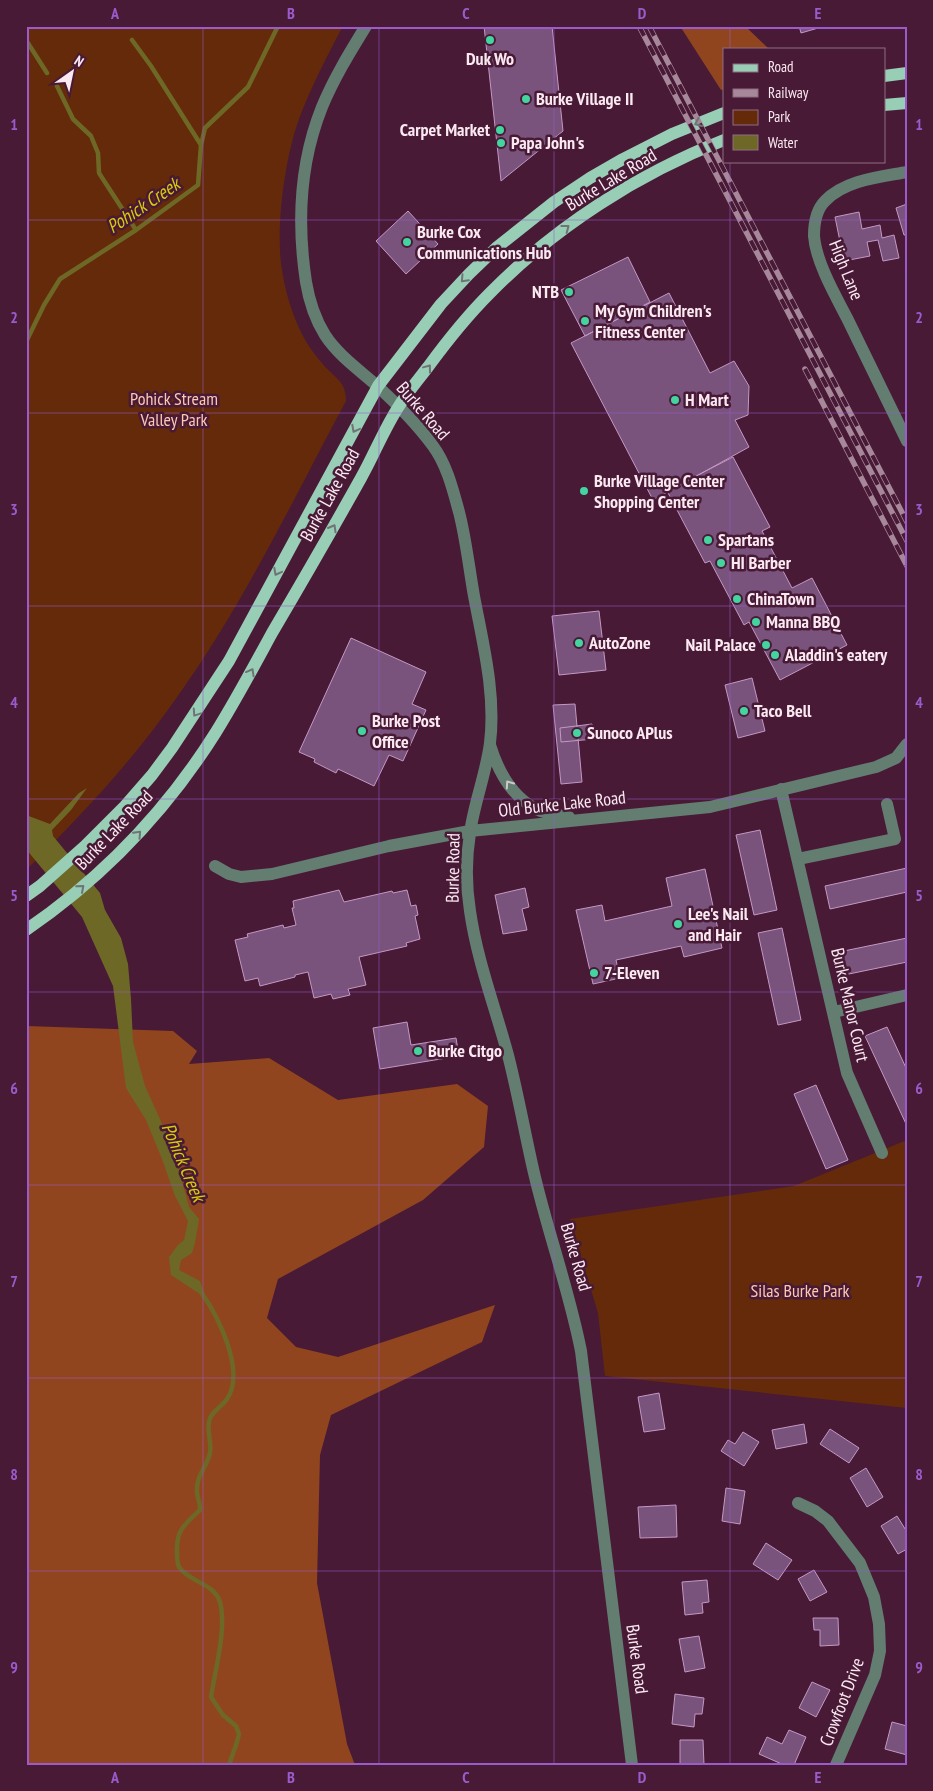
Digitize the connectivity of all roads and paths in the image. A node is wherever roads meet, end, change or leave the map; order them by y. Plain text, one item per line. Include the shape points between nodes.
1 (366, 26) edge
2 (907, 73) edge
3 (886, 76) edge
4 (907, 103) edge
5 (886, 105) edge
6 (723, 112) edge
7 (723, 140) edge
8 (907, 172) edge
9 (378, 386) junction
10 (398, 407) junction
11 (907, 441) edge
12 (490, 743) junction
13 (907, 744) edge
14 (781, 789) junction
15 (888, 804) dead end
16 (581, 820) junction
17 (470, 831) junction
18 (798, 860) junction
19 (215, 866) dead end
20 (26, 896) edge
21 (26, 930) edge
22 (907, 995) edge
23 (834, 1012) junction
24 (882, 1153) dead end
25 (798, 1503) dead end
26 (632, 1765) edge
27 (836, 1765) edge

1 - 9 street, Burke Road via 340,70 314,131 304,177 302,231 306,281 318,322 339,353
2 - 3 main road
4 - 5 main road
6 -> 9 main road, Burke Lake Road via 672,134 590,178 554,202 469,274 441,304
10 -> 7 main road, Burke Lake Road via 462,323 517,267 575,221 612,197
8 - 11 street, High Lane via 842,189 824,202 818,212 814,236 821,262
9 - 10 street, Burke Road
9 -> 20 main road, Burke Lake Road via 229,661 201,706 152,775 125,806 86,846
10 - 12 street, Burke Road via 436,450 459,515 491,687
21 -> 10 main road, Burke Lake Road via 58,908 138,834 215,734
16 -> 12 street via 539,811 516,794 494,760
12 - 17 street, Burke Road
13 - 14 street, Old Burke Lake Road via 896,758 876,767
14 - 16 street, Old Burke Lake Road via 710,807
14 - 18 street, Burke Manor Court
15 - 18 street via 896,839
16 - 17 street, Old Burke Lake Road
17 - 19 street, Old Burke Lake Road via 396,844 272,874 241,877
17 - 26 street, Burke Road via 471,918 581,1351
18 - 23 street, Burke Manor Court
22 - 23 street
23 - 24 street, Burke Manor Court via 848,1073
25 - 27 street, Crowfoot Drive via 828,1521 860,1563 874,1597 880,1624 880,1651 875,1675

